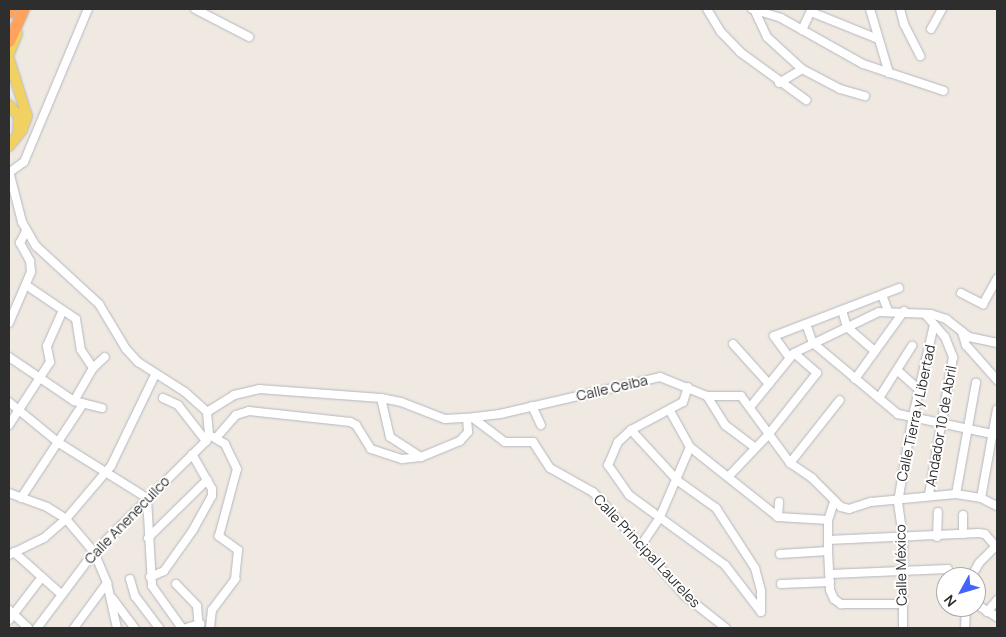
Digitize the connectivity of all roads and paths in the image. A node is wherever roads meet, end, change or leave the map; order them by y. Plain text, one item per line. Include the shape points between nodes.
1 (16, 9) edge
2 (24, 9) edge
3 (88, 9) edge
4 (195, 9) edge
5 (708, 9) edge
6 (753, 9) edge
7 (784, 9) edge
8 (870, 9) edge
9 (900, 9) edge
10 (942, 9) edge
11 (812, 10) edge
12 (781, 18) junction
13 (931, 29) dead end
14 (802, 30) junction
15 (9, 36) edge
16 (249, 38) dead end
17 (878, 39) junction
18 (9, 41) edge
19 (9, 54) edge
20 (920, 56) dead end
21 (9, 59) edge
22 (802, 69) junction
23 (889, 72) junction
24 (780, 83) junction
25 (944, 91) dead end
26 (865, 96) dead end
27 (806, 100) dead end
28 (9, 105) edge
29 (17, 137) junction
30 (9, 146) edge
31 (9, 171) edge
32 (26, 231) junction
33 (997, 279) edge
34 (26, 285) junction
35 (898, 288) dead end
36 (960, 293) dead end
37 (989, 293) junction
38 (882, 295) junction
39 (997, 298) edge
40 (63, 310) junction
41 (842, 310) junction
42 (904, 310) junction
43 (888, 312) junction
44 (925, 314) junction
45 (9, 323) edge
46 (806, 324) junction
47 (934, 325) junction
48 (847, 327) junction
49 (962, 332) junction
50 (813, 343) junction
51 (997, 343) edge
52 (733, 344) dead end
53 (912, 346) dead end
54 (875, 351) junction
55 (792, 355) junction
56 (9, 357) edge
57 (105, 358) dead end
58 (93, 368) junction
59 (897, 370) junction
60 (155, 375) junction
61 (39, 379) junction
62 (855, 379) junction
63 (997, 380) edge
64 (976, 383) dead end
65 (769, 384) junction
66 (688, 388) junction
67 (919, 390) junction
68 (707, 396) junction
69 (163, 398) dead end
70 (381, 398) junction
71 (879, 398) junction
72 (840, 400) dead end
73 (74, 401) junction
74 (9, 402) edge
75 (83, 404) junction
76 (532, 406) junction
77 (751, 406) junction
78 (102, 408) dead end
79 (997, 409) edge
80 (19, 410) junction
81 (670, 411) junction
82 (207, 412) junction
83 (470, 418) junction
84 (912, 420) junction
85 (541, 425) dead end
86 (942, 425) junction
87 (9, 426) edge
88 (967, 429) junction
89 (631, 430) junction
90 (996, 434) edge
91 (768, 435) junction
92 (210, 438) junction
93 (59, 443) junction
94 (690, 447) junction
95 (754, 447) junction
96 (192, 454) junction
97 (421, 457) junction
98 (790, 463) junction
99 (107, 472) junction
100 (729, 476) junction
101 (207, 480) junction
102 (678, 481) junction
103 (9, 493) edge
104 (956, 494) junction
105 (929, 495) junction
106 (21, 498) junction
107 (146, 498) junction
108 (981, 498) junction
109 (778, 502) dead end
110 (834, 502) junction
111 (898, 502) junction
112 (997, 506) edge
113 (938, 512) dead end
114 (963, 515) dead end
115 (778, 517) junction
116 (66, 519) junction
117 (659, 519) junction
118 (828, 520) junction
119 (963, 534) junction
120 (938, 537) junction
121 (148, 538) junction
122 (903, 538) junction
123 (828, 540) junction
124 (640, 547) junction
125 (997, 547) edge
126 (828, 551) junction
127 (94, 552) junction
128 (12, 553) edge
129 (780, 554) dead end
130 (977, 567) edge
131 (936, 570) edge
132 (902, 571) junction
133 (42, 577) junction
134 (150, 577) junction
135 (830, 578) junction
136 (130, 580) dead end
137 (107, 583) junction
138 (176, 584) dead end
139 (781, 584) dead end
140 (61, 594) junction
141 (110, 595) junction
142 (997, 600) edge
143 (902, 604) junction
144 (987, 612) joint
145 (10, 614) edge
146 (997, 618) edge
147 (199, 626) edge
148 (28, 628) edge
149 (37, 628) edge
150 (74, 628) edge
151 (118, 628) edge
152 (135, 628) edge
153 (159, 628) edge
154 (184, 628) edge
155 (210, 628) edge
156 (726, 628) edge
157 (903, 628) edge

1 - 15 highway
2 - 18 highway
2 - 19 main road
3 - 31 street via 24,162
4 - 16 street
5 - 24 street via 721,32 740,52
6 - 12 street
6 - 22 street via 772,43
7 - 12 street
8 - 17 street
9 - 20 street
10 - 13 street
11 - 14 street
11 - 17 street
12 - 14 street
14 - 23 street via 863,64
17 - 23 street
21 - 29 main road via 27,116
22 - 24 street
22 - 26 street via 840,89
23 - 25 street
24 - 27 street
28 - 29 main road via 19,116
29 - 30 main road
31 - 32 street
32 - 34 street via 20,243 31,267
32 - 60 street via 36,246 99,304 126,349
33 - 37 street
34 - 40 street
34 - 45 street
35 - 38 street
36 - 37 street via 983,304
37 - 39 street
38 - 41 street
38 - 43 street
40 - 58 street via 78,323 81,350
40 - 61 street via 47,346 50,362
41 - 46 street
41 - 48 street
42 - 43 street
42 - 44 street
42 - 54 street
43 - 48 street via 879,312
44 - 47 street
44 - 49 street via 946,319
46 - 50 street
46 - 55 street via 774,336
47 - 67 street, Calle Tierra y Libertad
47 - 86 street, Andador 10 de Abril via 950,345 953,357
48 - 50 street
48 - 54 street
49 - 51 street
49 - 63 street via 966,345
50 - 55 street
50 - 62 street
52 - 65 street
53 - 59 street
54 - 62 street
55 - 65 street
55 - 91 street via 817,373
56 - 61 street
57 - 58 street
58 - 73 street
59 - 67 street
59 - 71 street
60 - 82 street via 184,392
60 - 99 street via 136,420
61 - 73 street
61 - 80 street
62 - 71 street
64 - 88 street
65 - 77 street
66 - 68 street, Calle Ceiba
66 - 76 street, Calle Ceiba via 660,377
66 - 81 street via 683,402
67 - 84 street, Calle Tierra y Libertad
68 - 77 street, Calle Ceiba via 741,396
68 - 95 street via 725,425
69 - 92 street via 178,405
70 - 82 street, Calle Ceiba via 259,389 234,395
70 - 83 street, Calle Ceiba via 445,418
70 - 97 street via 390,437
71 - 84 street via 898,414
72 - 98 street
73 - 75 street
74 - 80 street
75 - 78 street
75 - 93 street
76 - 83 street, Calle Ceiba
76 - 85 street
77 - 91 street
79 - 90 street
80 - 87 street
80 - 93 street
81 - 89 street
81 - 94 street
82 - 92 street
83 - 97 street via 465,437
83 - 124 street, Calle Principal Laureles via 505,442 534,442 550,468 593,492
84 - 86 street
84 - 111 street, Calle Tierra y Libertad
86 - 88 street
86 - 105 street, Andador 10 de Abril
88 - 90 street
88 - 104 street
89 - 102 street
89 - 117 street via 618,442 608,465 629,495
90 - 108 street
91 - 95 street
91 - 98 street
92 - 96 street, Calle Anenecuilco
92 - 97 street, Calle Anenecuilco via 242,412 302,417 350,422 356,425 371,449 402,459
92 - 155 street via 225,444 237,470 219,536 236,546 236,575 212,610
93 - 99 street
93 - 106 street
94 - 100 street
94 - 102 street
95 - 100 street
96 - 101 street
96 - 107 street, Calle Anenecuilco
98 - 110 street via 812,478
99 - 107 street
99 - 116 street
100 - 115 street
101 - 121 street
101 - 134 street via 213,492 205,512 161,574
102 - 117 street
102 - 117 street via 710,501 738,541 759,580 761,612 725,565
103 - 106 street
104 - 105 street
104 - 108 street
105 - 111 street
106 - 116 street via 47,507
107 - 121 street
107 - 127 street, Calle Anenecuilco
108 - 112 street
109 - 115 street
110 - 111 street via 849,509 871,502
110 - 118 street
111 - 122 street, Calle México
113 - 120 street
114 - 119 street
115 - 118 street
116 - 127 street
116 - 128 street via 44,538
117 - 124 street
118 - 123 street
119 - 120 street
119 - 125 street via 985,534
120 - 122 street
121 - 134 street
122 - 123 street
122 - 132 street, Calle México
123 - 126 street
124 - 156 street, Calle Principal Laureles via 684,595
125 - 130 street
126 - 129 street
126 - 135 street
127 - 137 street
127 - 140 street, Calle Anenecuilco
128 - 133 street
131 - 132 street
132 - 135 street
132 - 143 street, Calle México
133 - 140 street
133 - 145 street
134 - 154 street via 157,594
135 - 139 street
135 - 143 street via 834,599 841,604
136 - 153 street via 136,596
137 - 141 street
137 - 150 street
138 - 147 street via 197,606
140 - 149 street, Calle Anenecuilco
141 - 151 street
141 - 152 street
142 - 144 street
143 - 157 street, Calle México
144 - 146 street
145 - 148 street
147 - 154 street

